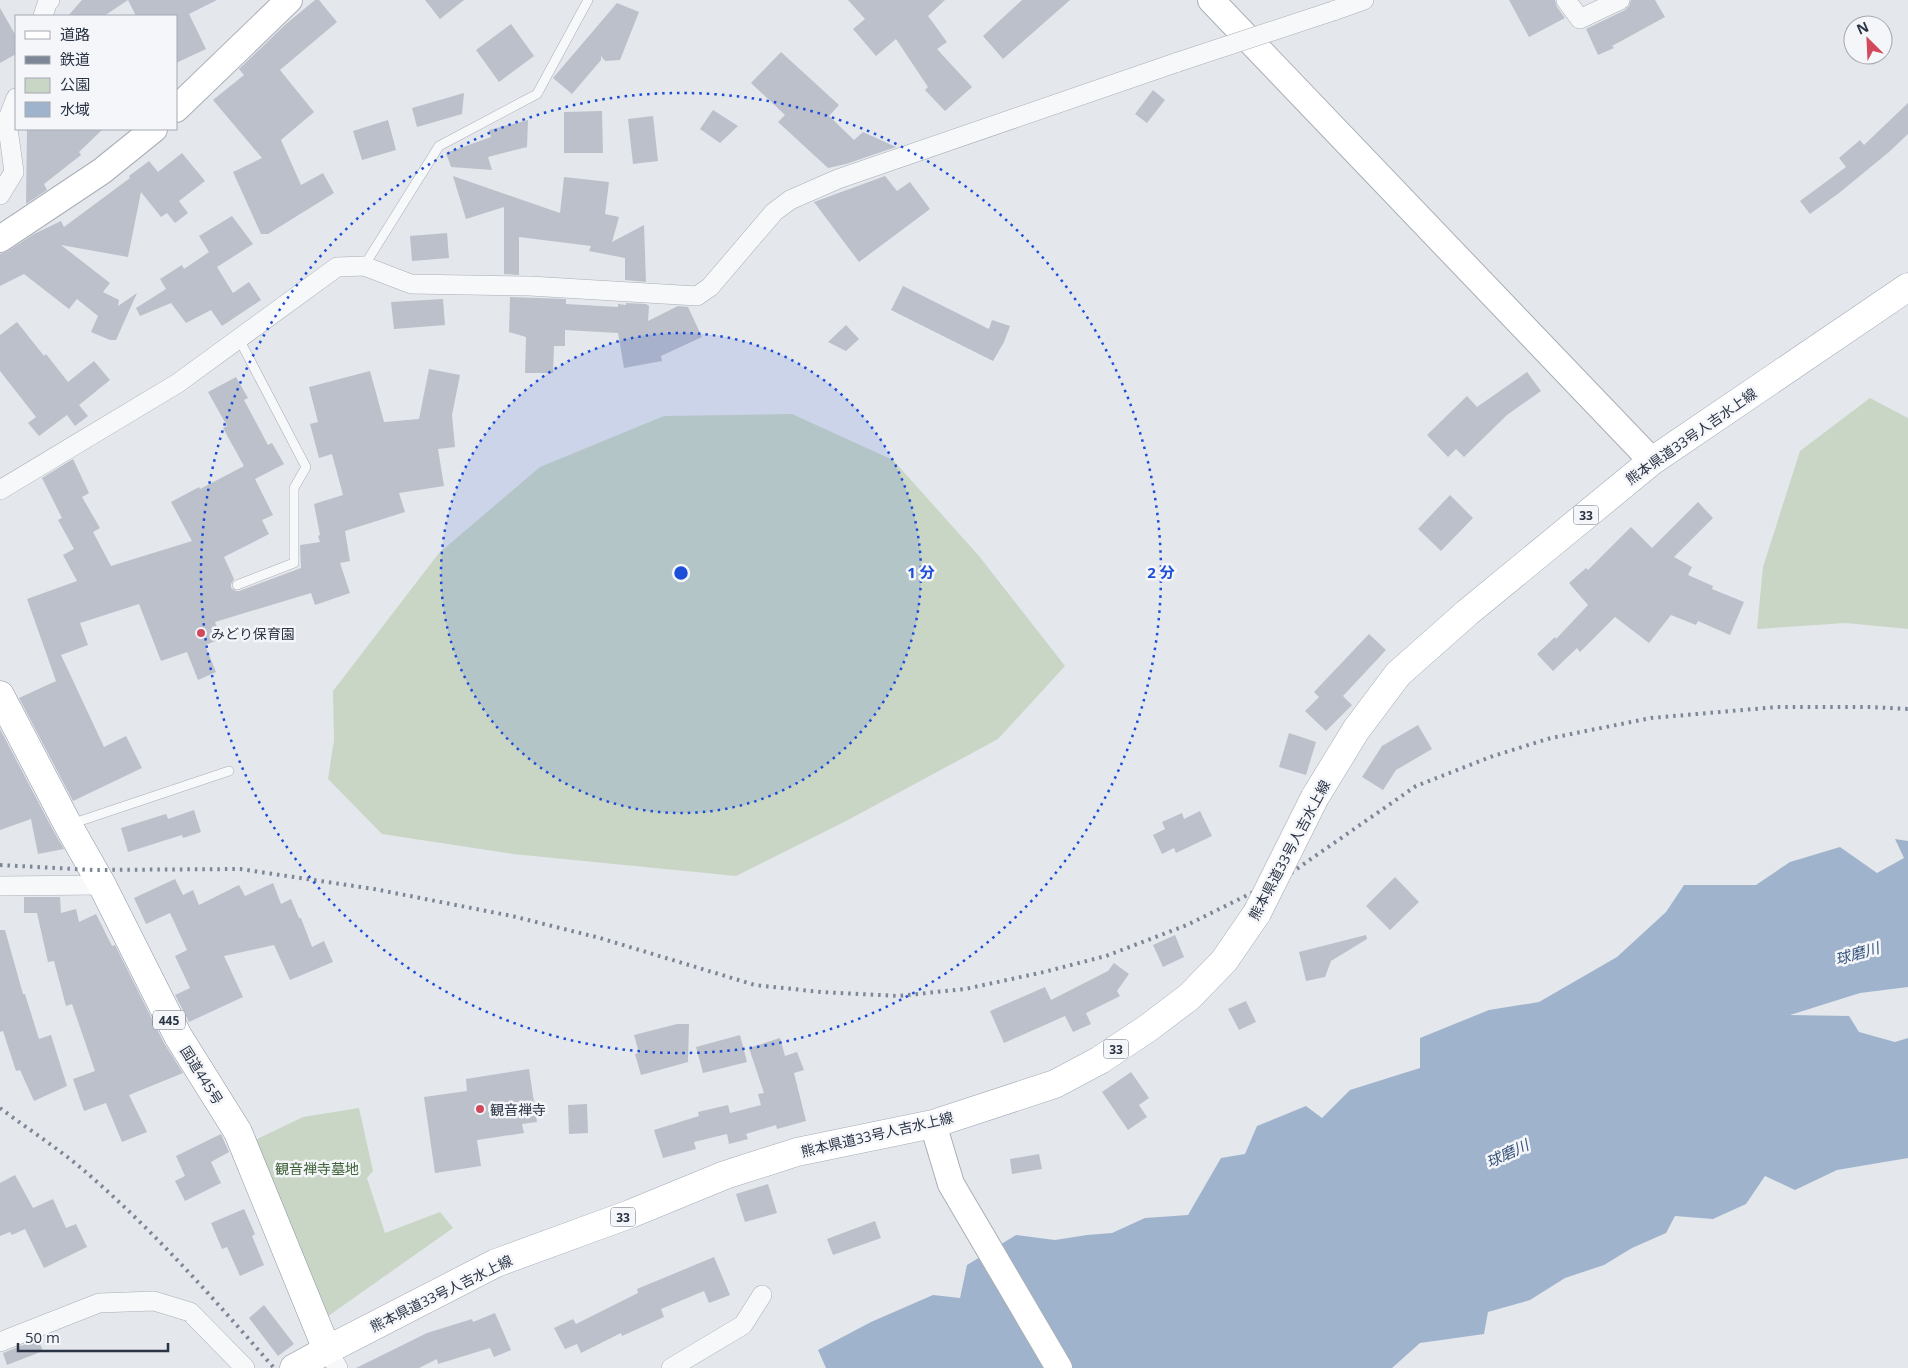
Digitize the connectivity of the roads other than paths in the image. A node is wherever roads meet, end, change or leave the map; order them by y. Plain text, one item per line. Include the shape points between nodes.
1 (50, 0) edge
2 (289, 0) edge
3 (588, 0) edge
4 (1211, 0) edge
5 (1364, 0) edge
6 (1566, 0) edge
7 (1620, 0) edge
8 (43, 15) edge
9 (15, 101) edge
10 (178, 108) edge
11 (153, 130) edge
12 (0, 195) edge
13 (0, 239) edge
14 (364, 266) junction
15 (1908, 287) edge
16 (239, 339) junction
17 (1652, 461) junction
18 (0, 490) edge
19 (237, 585) dead end
20 (0, 694) edge
21 (229, 771) dead end
22 (68, 825) junction
23 (102, 885) junction
24 (0, 886) edge
25 (933, 1124) junction
26 (762, 1295) dead end
27 (0, 1342) edge
28 (332, 1359) edge
29 (245, 1368) edge
30 (294, 1368) edge
31 (671, 1368) edge
32 (1058, 1368) edge

1 - 8 street
2 - 10 street
3 - 14 lane via 537,94 439,146
4 - 17 street
5 - 14 street, bridge via 838,179 790,200 774,212 710,287 697,296 530,286 411,284
6 - 7 street via 1580,20
9 - 12 street via 7,121 14,172
11 - 13 street via 102,171
14 - 16 street via 337,267
15 - 17 main road, 熊本県道33号人吉水上線 / 33
16 - 18 street via 178,384
16 - 19 lane via 306,467 294,488 294,563
17 - 25 main road, 熊本県道33号人吉水上線 / 33, bridge via 1468,612 1398,674 1356,730 1315,797 1258,913 1224,961 1189,997 1100,1060 1055,1084
20 - 22 main road, 国道445号 / 445
21 - 22 lane
22 - 23 main road, 国道445号 / 445
23 - 24 street
23 - 28 main road, 国道445号 / 445 via 178,1036 238,1132
25 - 28 main road, 熊本県道33号人吉水上線 / 33 via 797,1152 725,1175 496,1263
25 - 32 street via 951,1184
26 - 31 street via 743,1325
27 - 29 street via 99,1303 154,1301 190,1312
28 - 30 main road

